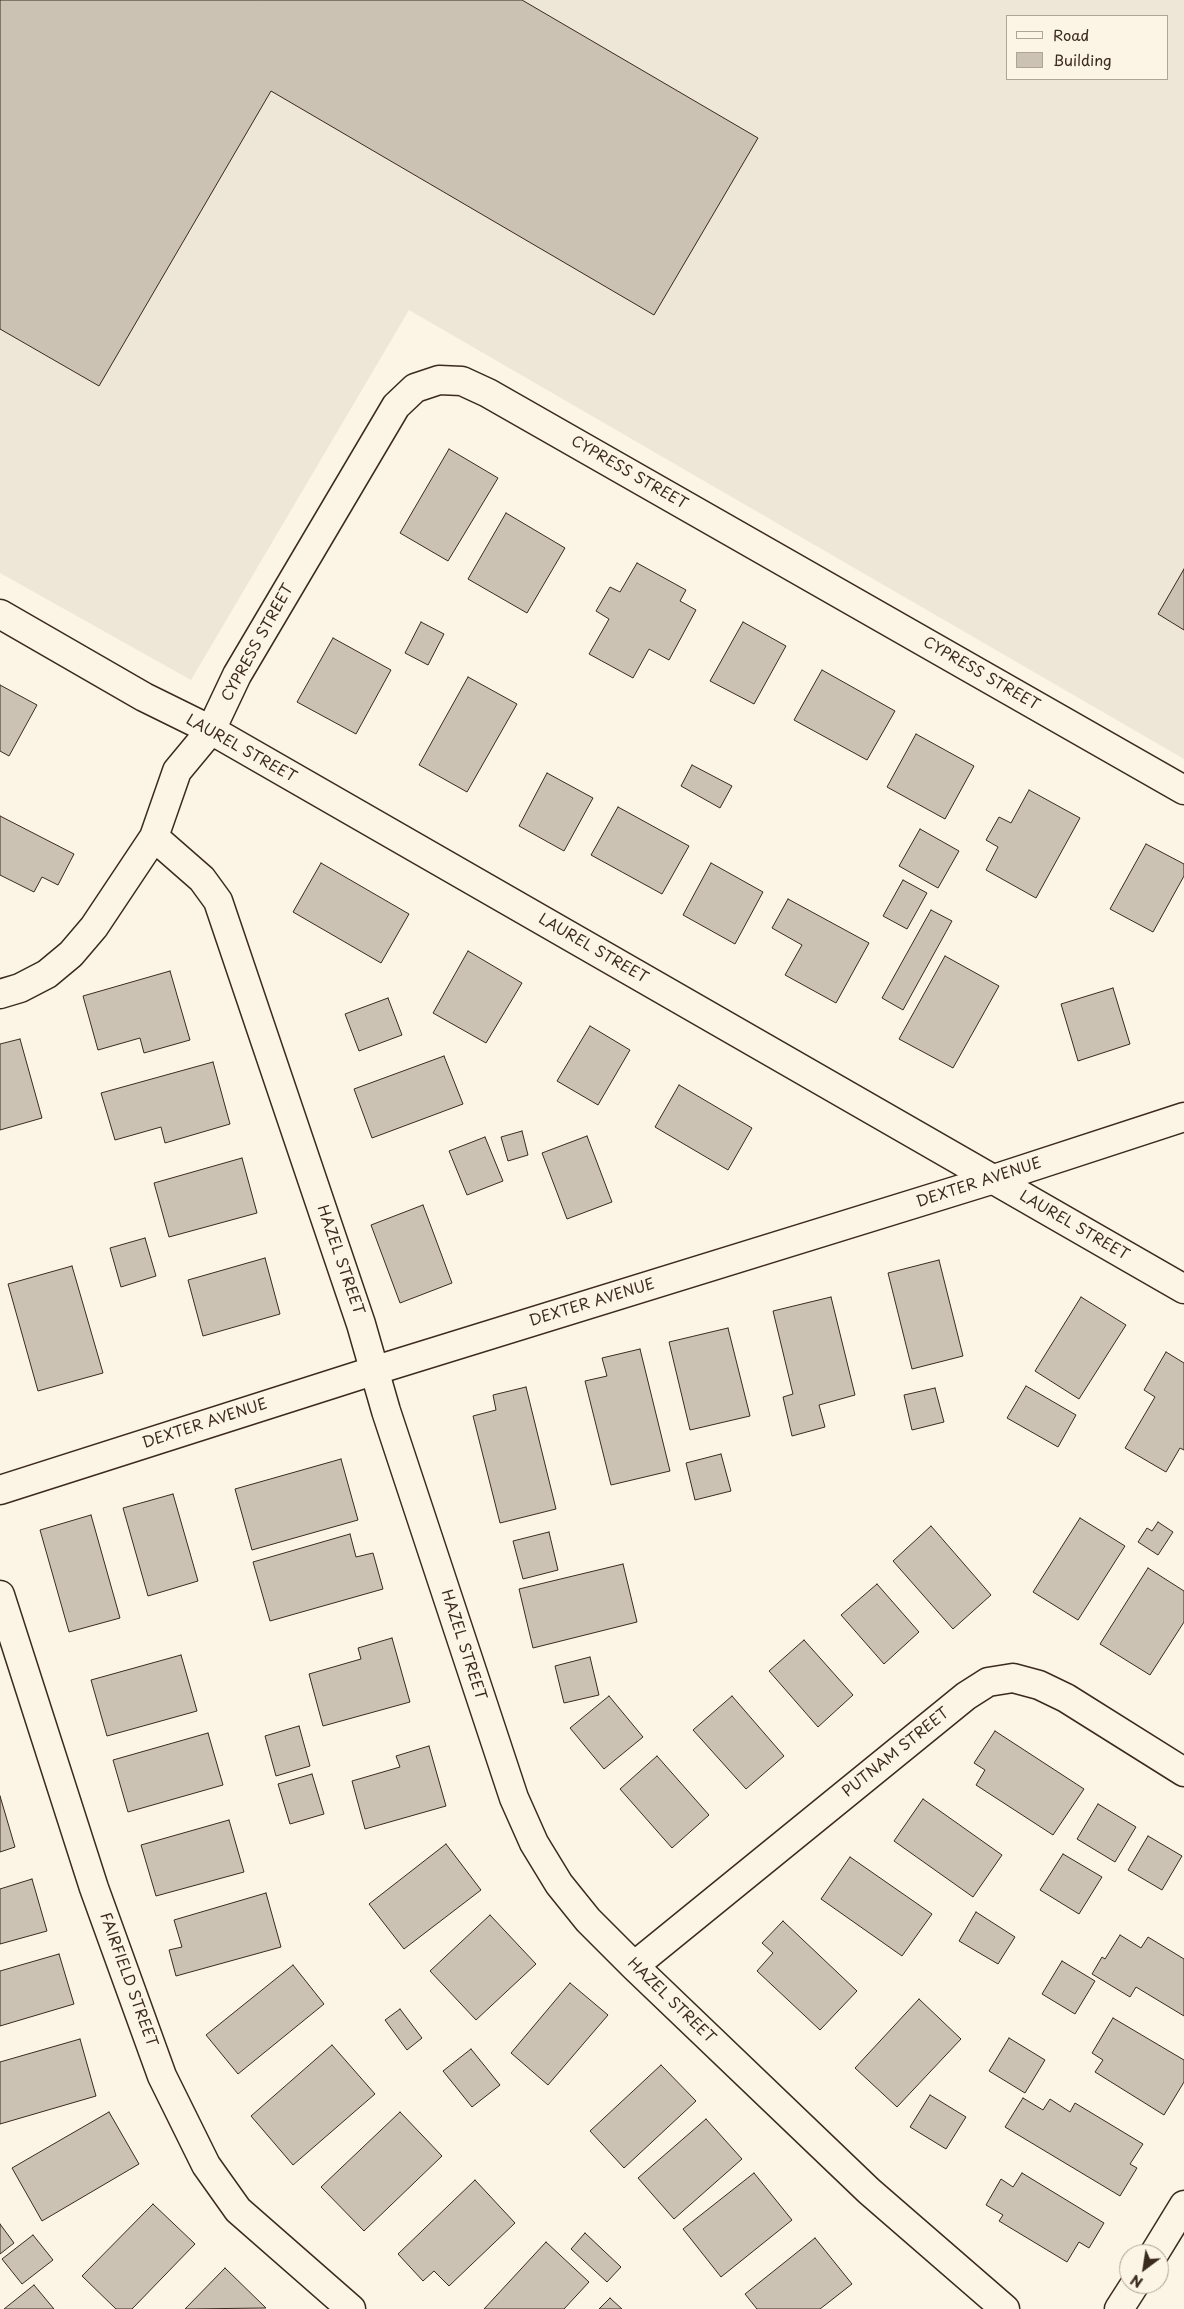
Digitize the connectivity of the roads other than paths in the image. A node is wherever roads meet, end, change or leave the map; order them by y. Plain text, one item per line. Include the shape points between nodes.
1 (0, 614) edge
2 (211, 730) junction
3 (1184, 790) edge
4 (154, 836) junction
5 (0, 994) edge
6 (1184, 1117) edge
7 (994, 1179) junction
8 (1184, 1289) edge
9 (376, 1370) junction
10 (0, 1490) edge
11 (0, 1595) edge
12 (1184, 1772) edge
13 (634, 1966) junction
14 (1184, 2205) edge
15 (1160, 2244) edge
16 (1129, 2294) edge
17 (351, 2309) edge
18 (1005, 2309) edge
19 (1119, 2309) edge

1 - 2 street, LAUREL STREET via 144,697
2 - 3 street, CYPRESS STREET via 237,675 396,406 415,388 439,380 462,382 488,393
2 - 4 street, CYPRESS STREET via 177,771
2 - 7 street, LAUREL STREET
4 - 5 street, CYPRESS STREET via 116,895 71,954 47,974
4 - 9 street, HAZEL STREET via 202,879 218,901
6 - 7 street, DEXTER AVENUE
7 - 8 street, LAUREL STREET
7 - 9 street, DEXTER AVENUE
9 - 10 street, DEXTER AVENUE
9 - 13 street, HAZEL STREET via 386,1411 514,1798 534,1843 559,1884 588,1920
11 - 17 street, FAIRFIELD STREET via 94,1888 162,2076 202,2156 238,2210
12 - 13 street, PUTNAM STREET via 1066,1698 1039,1685 1013,1678 988,1682 966,1696
13 - 18 street, HAZEL STREET via 869,2191
14 - 15 street
16 - 19 street

